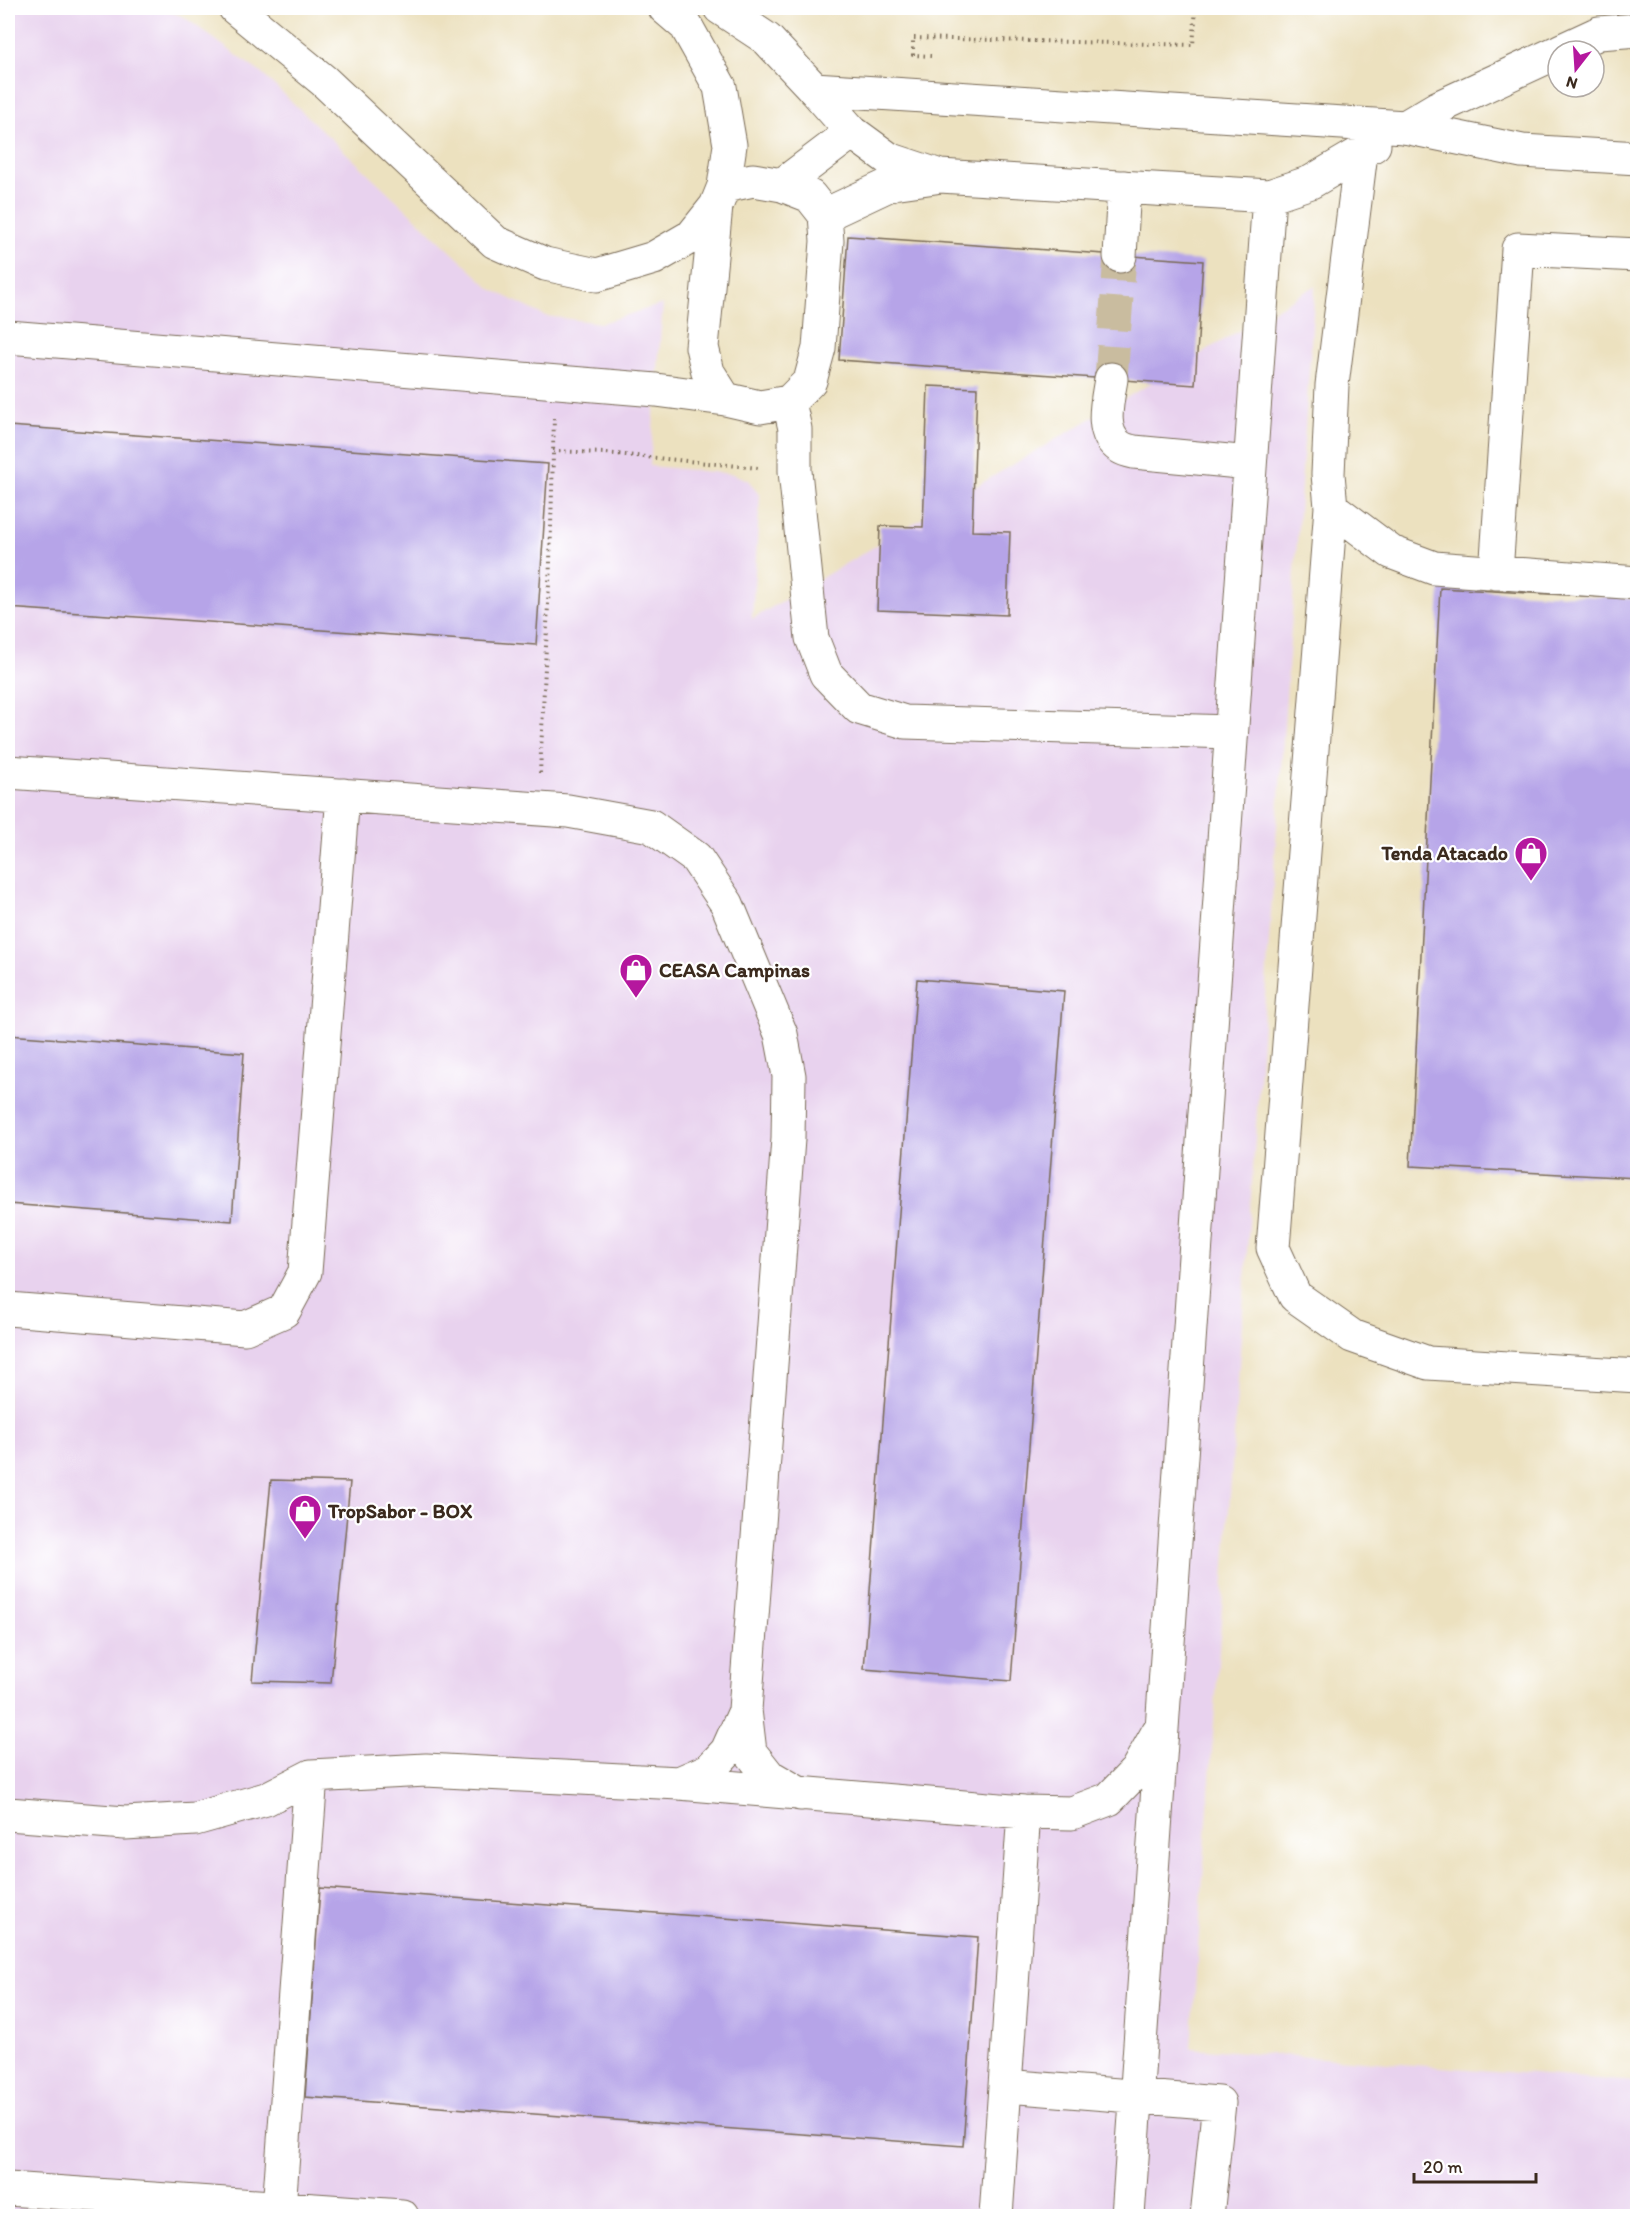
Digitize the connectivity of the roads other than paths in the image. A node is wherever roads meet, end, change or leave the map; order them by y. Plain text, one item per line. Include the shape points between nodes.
1 (235, 8) edge
2 (665, 8) edge
3 (720, 8) edge
4 (1638, 30) edge
5 (1586, 39) edge
6 (1546, 57) edge
7 (814, 89) junction
8 (1405, 127) junction
9 (852, 132) junction
10 (1361, 153) junction
11 (1638, 158) edge
12 (940, 176) junction
13 (782, 185) junction
14 (1124, 187) junction
15 (720, 196) junction
16 (1269, 196) junction
17 (825, 215) junction
18 (1638, 255) edge
19 (1120, 256) tunnel mouth
20 (8, 337) edge
21 (1111, 379) tunnel mouth
22 (725, 399) junction
23 (789, 402) junction
24 (1250, 463) junction
25 (1331, 507) junction
26 (1496, 573) junction
27 (1638, 583) edge
28 (1231, 732) junction
29 (8, 772) edge
30 (343, 795) junction
31 (8, 1309) edge
32 (1638, 1376) edge
33 (745, 1710) junction
34 (1162, 1724) junction
35 (311, 1776) junction
36 (679, 1783) junction
37 (800, 1794) junction
38 (1024, 1812) junction
39 (8, 1814) edge
40 (1005, 2086) junction
41 (1137, 2095) junction
42 (8, 2189) edge
43 (279, 2208) junction
44 (402, 2217) edge
45 (996, 2217) edge
46 (1128, 2217) edge
47 (1207, 2217) edge

1 - 15 main road via 324,81 495,242 545,264 597,275 654,258 692,236
2 - 15 main road via 686,27 720,87 730,145
3 - 7 main road via 767,39
4 - 5 main road via 1599,33
6 - 8 main road
7 - 8 main road
7 - 9 main road
8 - 10 main road
8 - 11 main road via 1522,151
9 - 12 main road via 889,159
9 - 13 main road
10 - 16 main road via 1311,182
10 - 25 main road via 1332,385 1328,474
12 - 14 main road
12 - 17 main road via 892,183
13 - 15 main road via 753,180
13 - 17 main road via 810,196
14 - 16 main road
14 - 19 main road
15 - 22 main road via 702,346 708,372
16 - 24 main road
17 - 23 main road via 827,241 819,348 810,381
18 - 26 main road via 1518,249
20 - 22 main road via 555,381
21 - 24 main road via 1106,419 1109,435 1119,447 1134,452
22 - 23 main road via 760,407
23 - 28 main road via 795,429 795,471 812,638 826,674 859,708 905,722
24 - 28 main road
25 - 26 main road via 1391,552 1434,568
25 - 32 main road via 1273,1248 1295,1296 1352,1336 1428,1364
26 - 27 main road
28 - 34 main road
29 - 30 main road
30 - 31 main road via 305,1272 284,1311 245,1328
30 - 33 main road via 568,811 651,826 696,858 727,904 781,1034 789,1076 787,1151
33 - 36 main road via 727,1751 709,1770
33 - 37 main road via 750,1752 769,1776
34 - 38 main road via 1136,1772 1109,1799 1072,1813
34 - 41 main road
35 - 36 main road via 426,1770
35 - 39 main road via 266,1799 195,1819 125,1823
35 - 43 main road
36 - 37 main road
37 - 38 main road
38 - 40 main road
40 - 41 main road
40 - 45 main road
41 - 46 main road
41 - 47 main road via 1218,2103
42 - 43 main road
43 - 44 main road

